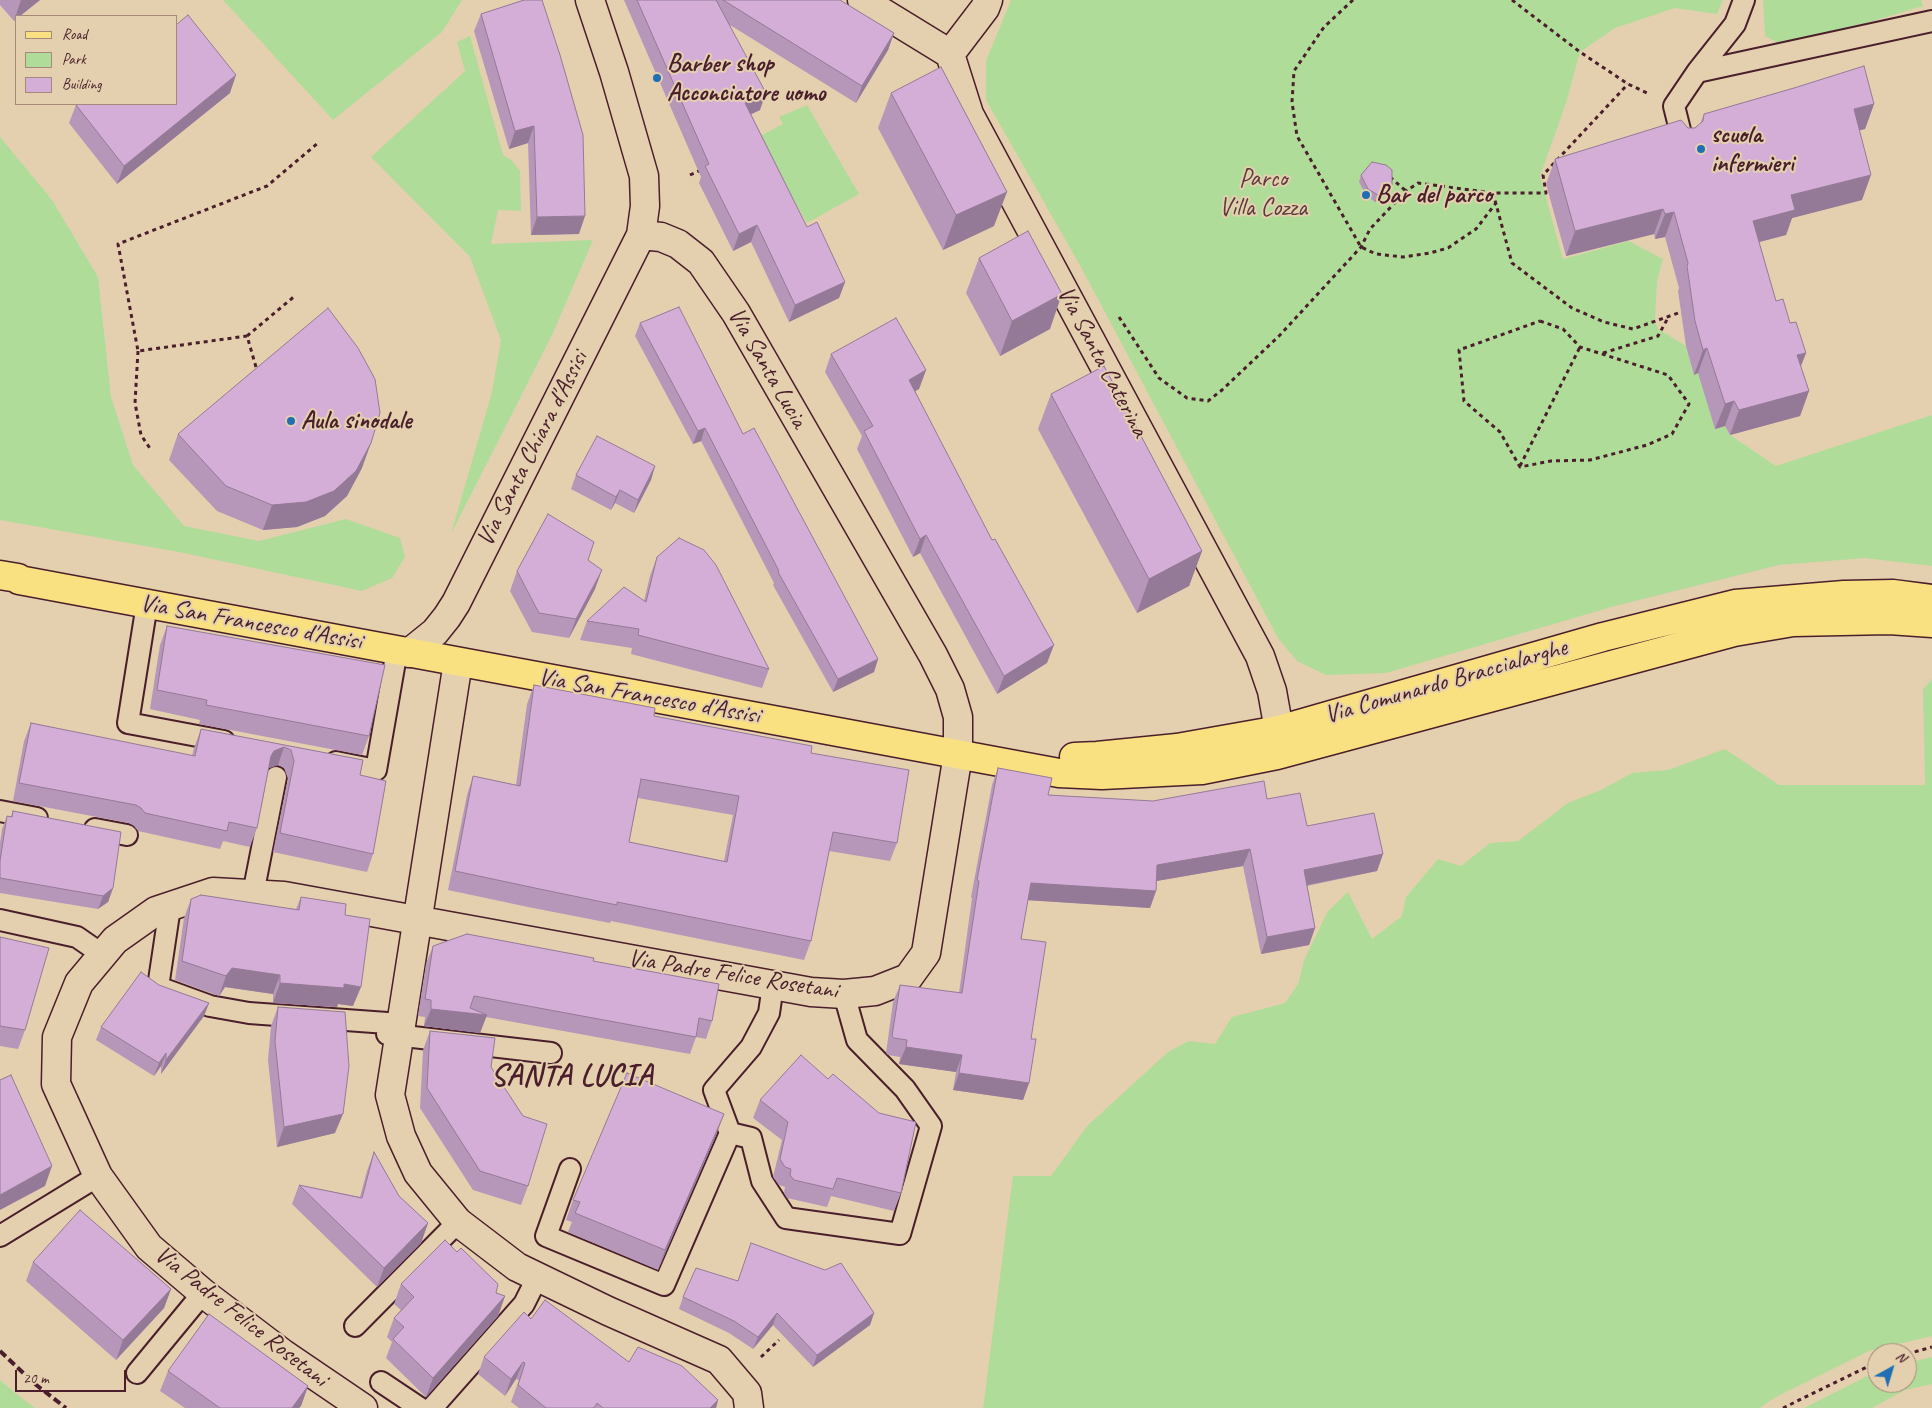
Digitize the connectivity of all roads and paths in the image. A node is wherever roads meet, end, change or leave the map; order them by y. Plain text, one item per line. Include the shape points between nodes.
1 (590, 0) edge
2 (862, 0) edge
3 (988, 0) edge
4 (1353, 0) edge
5 (1512, 0) edge
6 (1744, 0) edge
7 (1932, 21) edge
8 (950, 54) junction
9 (1697, 72) junction
10 (1628, 84) junction
11 (1674, 106) junction
12 (1683, 142) edge
13 (318, 143) dead end
14 (707, 166) edge
15 (690, 175) dead end
16 (1388, 175) edge
17 (1406, 191) junction
18 (1493, 193) junction
19 (1496, 203) junction
20 (640, 234) junction
21 (1361, 246) junction
22 (296, 294) dead end
23 (1116, 312) dead end
24 (1681, 312) dead end
25 (1669, 316) junction
26 (247, 336) junction
27 (1580, 347) junction
28 (138, 352) junction
29 (1602, 354) junction
30 (256, 367) edge
31 (152, 450) dead end
32 (1520, 467) junction
33 (0, 575) edge
34 (1932, 599) edge
35 (147, 604) junction
36 (1932, 622) edge
37 (403, 651) junction
38 (458, 662) junction
39 (1279, 730) junction
40 (242, 744) edge
41 (1302, 748) joint
42 (958, 754) junction
43 (319, 759) edge
44 (1202, 770) junction
45 (276, 778) dead end
46 (0, 811) edge
47 (59, 822) edge
48 (78, 826) edge
49 (127, 835) dead end
50 (254, 894) junction
51 (170, 907) junction
52 (417, 919) junction
53 (0, 920) edge
54 (102, 955) junction
55 (773, 985) junction
56 (844, 994) junction
57 (303, 1027) edge
58 (400, 1030) junction
59 (551, 1053) dead end
60 (730, 1133) junction
61 (570, 1169) dead end
62 (98, 1176) junction
63 (458, 1222) junction
64 (0, 1236) edge
65 (538, 1278) junction
66 (202, 1293) junction
67 (355, 1326) dead end
68 (779, 1340) dead end
69 (1932, 1347) edge
70 (1917, 1351) edge
71 (762, 1357) dead end
72 (1867, 1367) edge
73 (137, 1372) dead end
74 (381, 1382) dead end
75 (354, 1406) edge
76 (420, 1408) edge
77 (432, 1408) edge
78 (749, 1408) edge
79 (1783, 1408) edge

1 - 20 street via 644,176 645,206
2 - 8 street
3 - 8 street
4 - 21 path via 1324,27 1294,71 1292,102 1296,136
5 - 10 path
6 - 9 lane via 1734,24
7 - 9 lane
8 - 39 street, Via Santa Caterina via 969,114 1260,656 1272,691
9 - 11 lane
10 - 11 path
10 - 18 path via 1543,175 1546,193
11 - 12 lane
13 - 28 path via 267,186 118,244
14 - 15 path
16 - 17 path
17 - 18 path via 1418,183
17 - 21 path via 1370,229
18 - 19 path
19 - 21 path via 1476,229 1448,248 1403,256 1376,254
19 - 25 path via 1512,263 1572,308 1604,322 1633,329
20 - 37 street, Via Santa Chiara d'Assisi via 456,603 435,632
20 - 42 street, Via Santa Lucia via 678,244 694,256 736,313 933,655 950,689 958,717
21 - 23 path via 1280,335 1208,401 1187,398 1159,378
22 - 26 path
24 - 25 path
25 - 29 path via 1658,336
26 - 28 path
26 - 30 path
27 - 29 path
27 - 32 path
27 - 32 path via 1563,329 1540,321 1459,350 1464,401 1500,432
28 - 31 path via 135,403 141,435
29 - 32 path via 1668,375 1688,404 1672,434 1647,445 1590,460
33 - 35 main road, Via San Francesco d'Assisi
34 - 39 main road, Via Comunardo Braccialarghe via 1893,594 1844,595 1735,604 1603,637
35 - 37 main road, Via San Francesco d'Assisi
35 - 40 lane via 128,723
36 - 41 main road, Via Comunardo Braccialarghe via 1793,622 1734,632
37 - 38 main road, Via San Francesco d'Assisi
37 - 43 lane via 376,770
38 - 42 main road, Via San Francesco d'Assisi
38 - 52 street
39 - 42 main road, Via Comunardo Braccialarghe via 1177,748 1097,756
39 - 44 main road via 1277,743 1218,755
41 - 44 main road, Via San Francesco d'Assisi
42 - 44 main road, Via San Francesco d'Assisi via 1059,773 1102,775
42 - 56 street, Via Padre Felice Rosetani via 926,954 908,978 875,991
45 - 50 lane
46 - 47 lane
48 - 49 lane
50 - 51 street, Via Padre Felice Rosetani via 213,892
50 - 52 street, Via Padre Felice Rosetani via 284,896
51 - 54 street, Via Padre Felice Rosetani via 156,911 115,940
51 - 58 lane via 158,986 210,1006
52 - 55 street, Via Padre Felice Rosetani
52 - 58 street
53 - 54 lane via 77,937
54 - 62 street, Via Padre Felice Rosetani via 79,984 57,1038 56,1084
55 - 56 street, Via Padre Felice Rosetani
55 - 60 lane via 769,1013 751,1047 714,1090
56 - 60 lane via 857,1040 905,1089 931,1126 900,1234 786,1218 762,1181 751,1138
57 - 58 lane
58 - 59 lane
58 - 63 street via 390,1094 401,1136 418,1173
60 - 61 lane via 664,1285 546,1236
62 - 64 lane
62 - 66 street, Via Padre Felice Rosetani via 149,1247
63 - 65 street via 517,1267
63 - 67 lane
65 - 77 lane via 524,1304
65 - 78 street via 719,1360 747,1393
66 - 73 lane
66 - 75 street, Via Padre Felice Rosetani
68 - 71 path
69 - 70 path
72 - 79 path
74 - 76 lane

